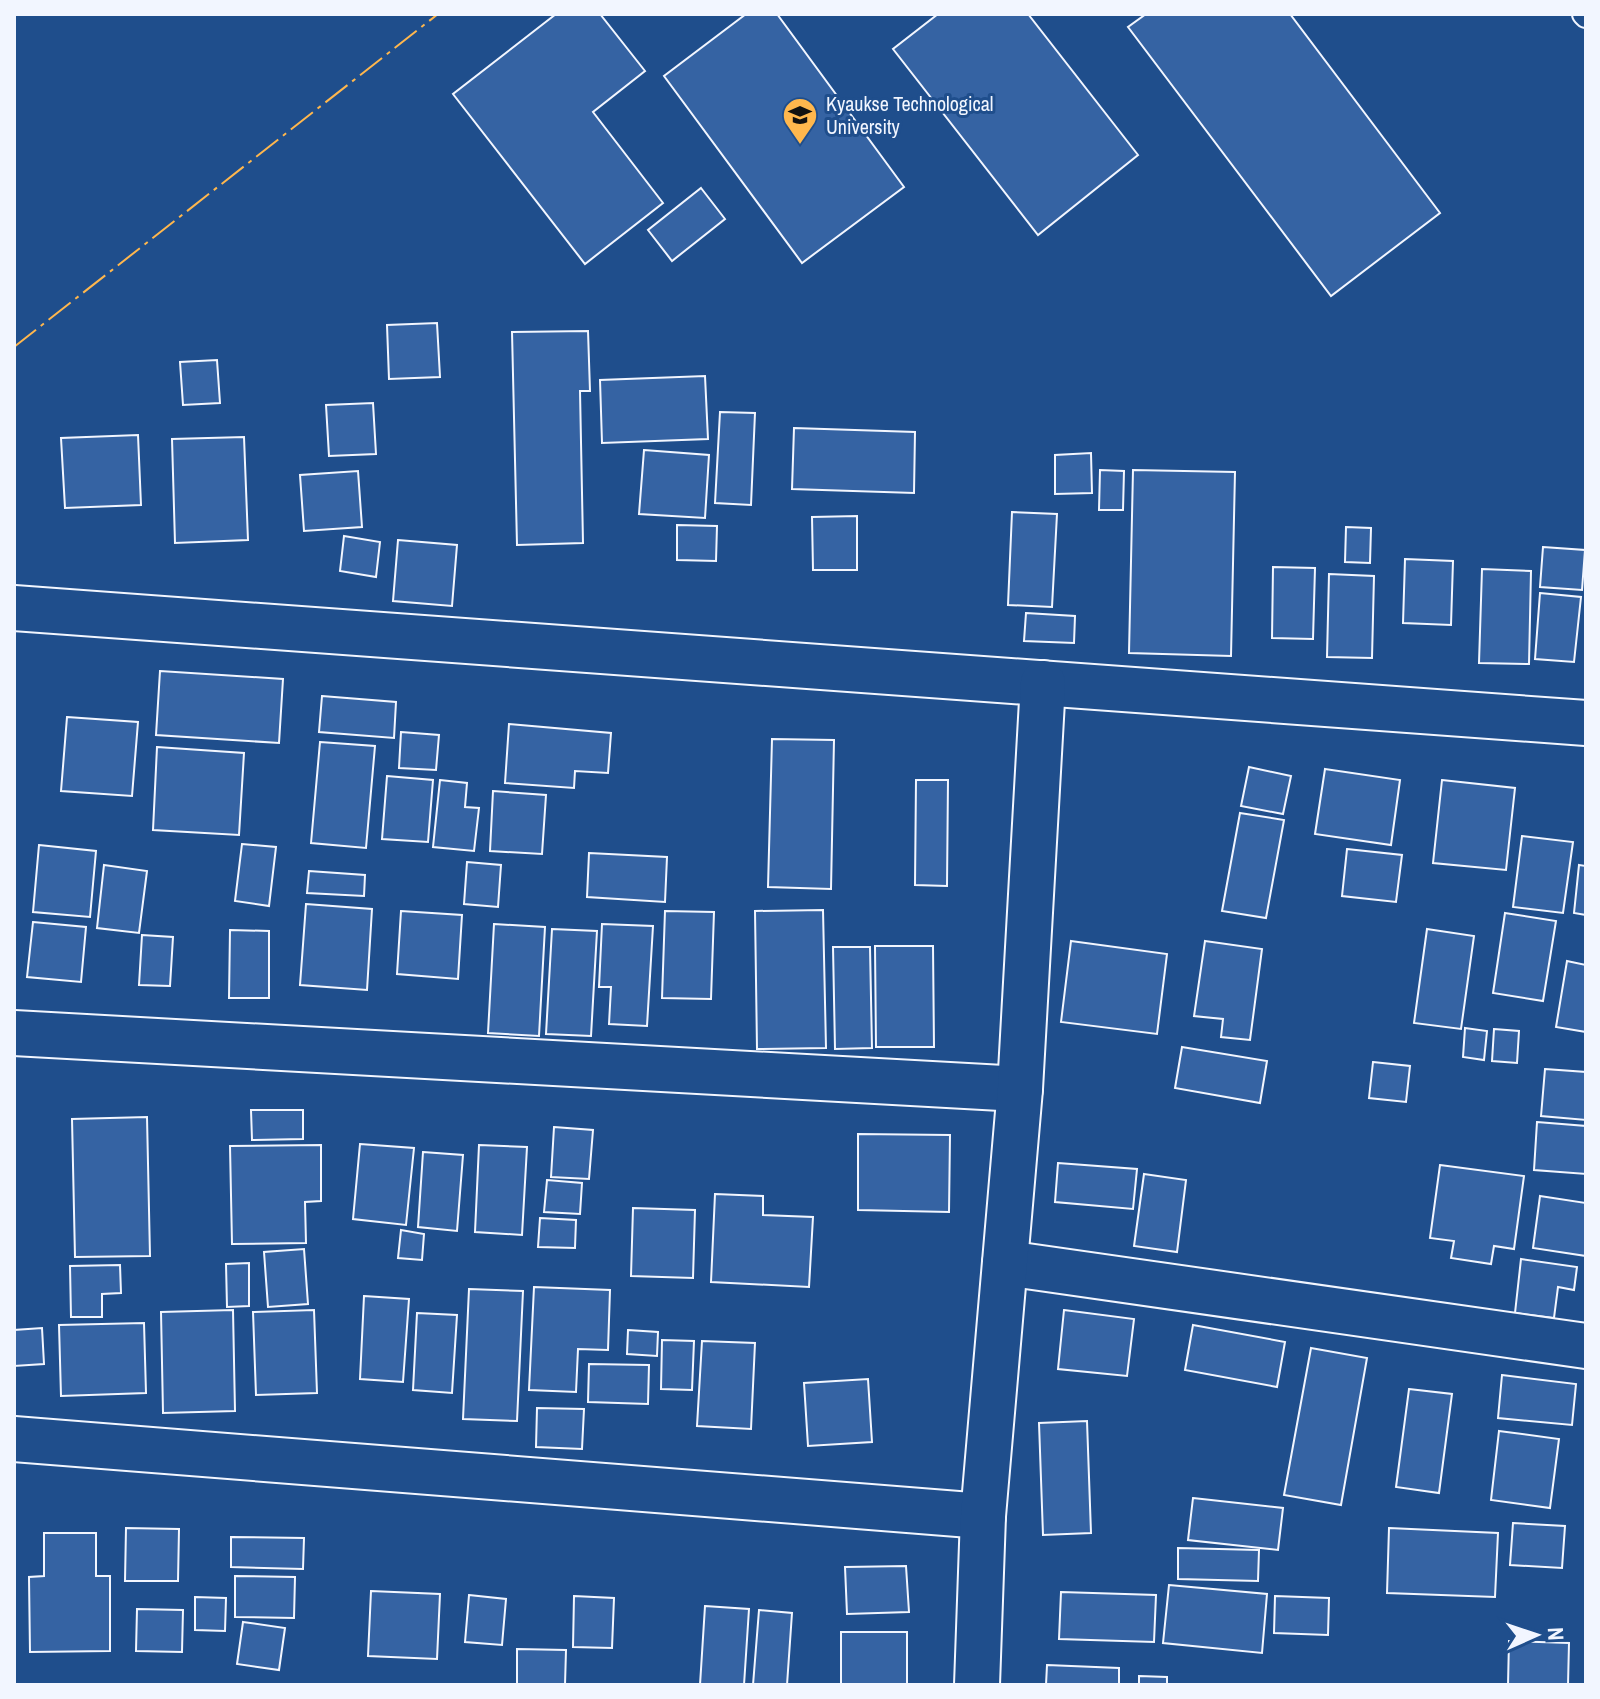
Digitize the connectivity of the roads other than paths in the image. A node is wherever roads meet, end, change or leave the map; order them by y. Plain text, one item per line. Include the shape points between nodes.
1 (14, 608) edge
2 (1043, 683) junction
3 (1586, 723) edge
4 (14, 1033) edge
5 (1020, 1089) junction
6 (1005, 1263) junction
7 (1586, 1346) edge
8 (14, 1439) edge
9 (983, 1516) junction
10 (977, 1685) edge

1 - 2 street
2 - 3 street
2 - 5 street
4 - 5 street
5 - 6 street
6 - 7 street
6 - 9 street
8 - 9 street
9 - 10 street

